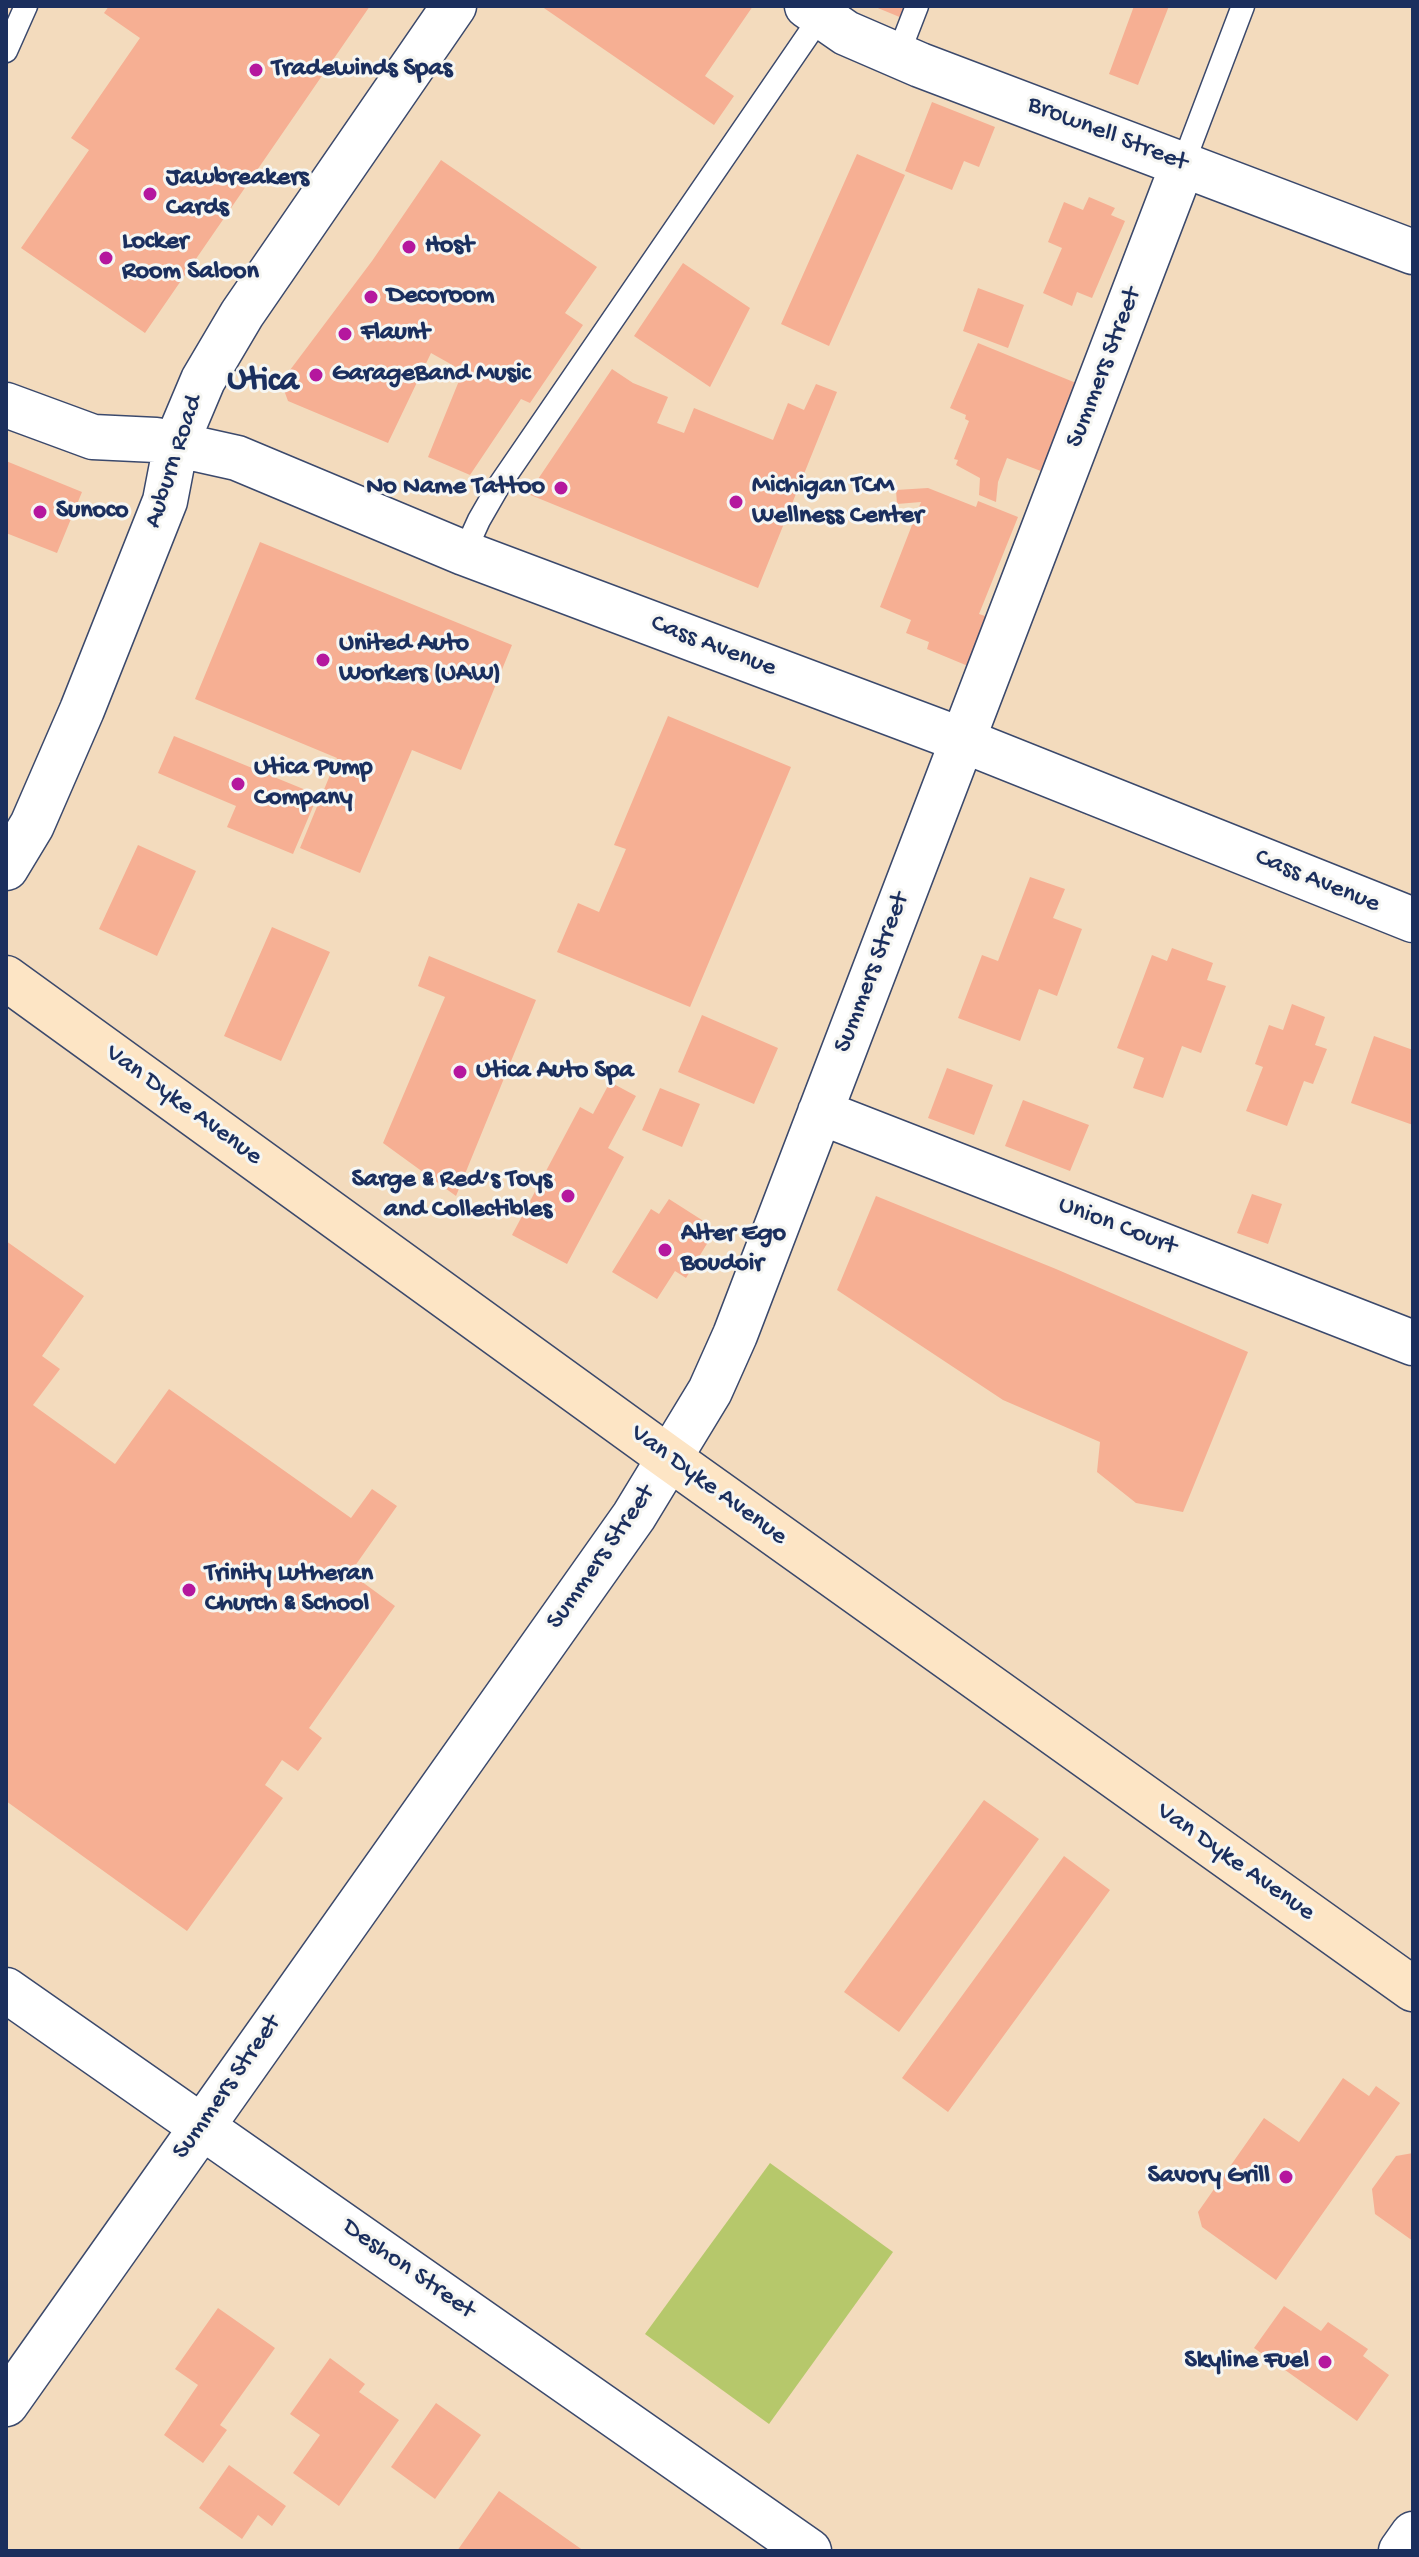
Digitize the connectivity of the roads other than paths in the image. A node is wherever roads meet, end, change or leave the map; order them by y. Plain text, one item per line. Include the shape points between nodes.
1 (26, 6) edge
2 (454, 6) edge
3 (917, 6) edge
4 (1243, 6) edge
5 (814, 11) edge
6 (6, 51) edge
7 (898, 55) junction
8 (1183, 164) junction
9 (1413, 252) edge
10 (6, 405) edge
11 (176, 444) junction
12 (464, 553) junction
13 (962, 740) junction
14 (6, 868) edge
15 (1413, 920) edge
16 (6, 978) edge
17 (820, 1112) junction
18 (1413, 1343) edge
19 (669, 1458) junction
20 (1413, 1989) edge
21 (6, 1990) edge
22 (200, 2127) junction
23 (6, 2404) edge
24 (1413, 2534) edge
25 (809, 2551) edge
26 (1401, 2551) edge

1 - 6 lane
2 - 11 street, Auburn Road via 242,314 203,380
3 - 7 lane
4 - 8 lane
5 - 7 street, Brownell Street via 846,33
5 - 12 lane via 498,487
7 - 8 street, Brownell Street
8 - 9 street, Brownell Street
8 - 13 street, Summers Street
10 - 11 street, Cass Avenue via 93,437
11 - 12 street, Cass Avenue via 237,458
11 - 14 street, Auburn Road via 165,501 82,710 32,825
12 - 13 street, Cass Avenue
13 - 15 street, Cass Avenue
13 - 17 street, Summers Street
16 - 19 main road, Van Dyke Avenue
17 - 18 street, Union Court
17 - 19 street, Summers Street via 729,1348
19 - 20 main road, Van Dyke Avenue
19 - 22 street, Summers Street via 634,1516
21 - 22 street, Deshon Street
22 - 23 street, Summers Street
22 - 25 street, Deshon Street
24 - 26 street

